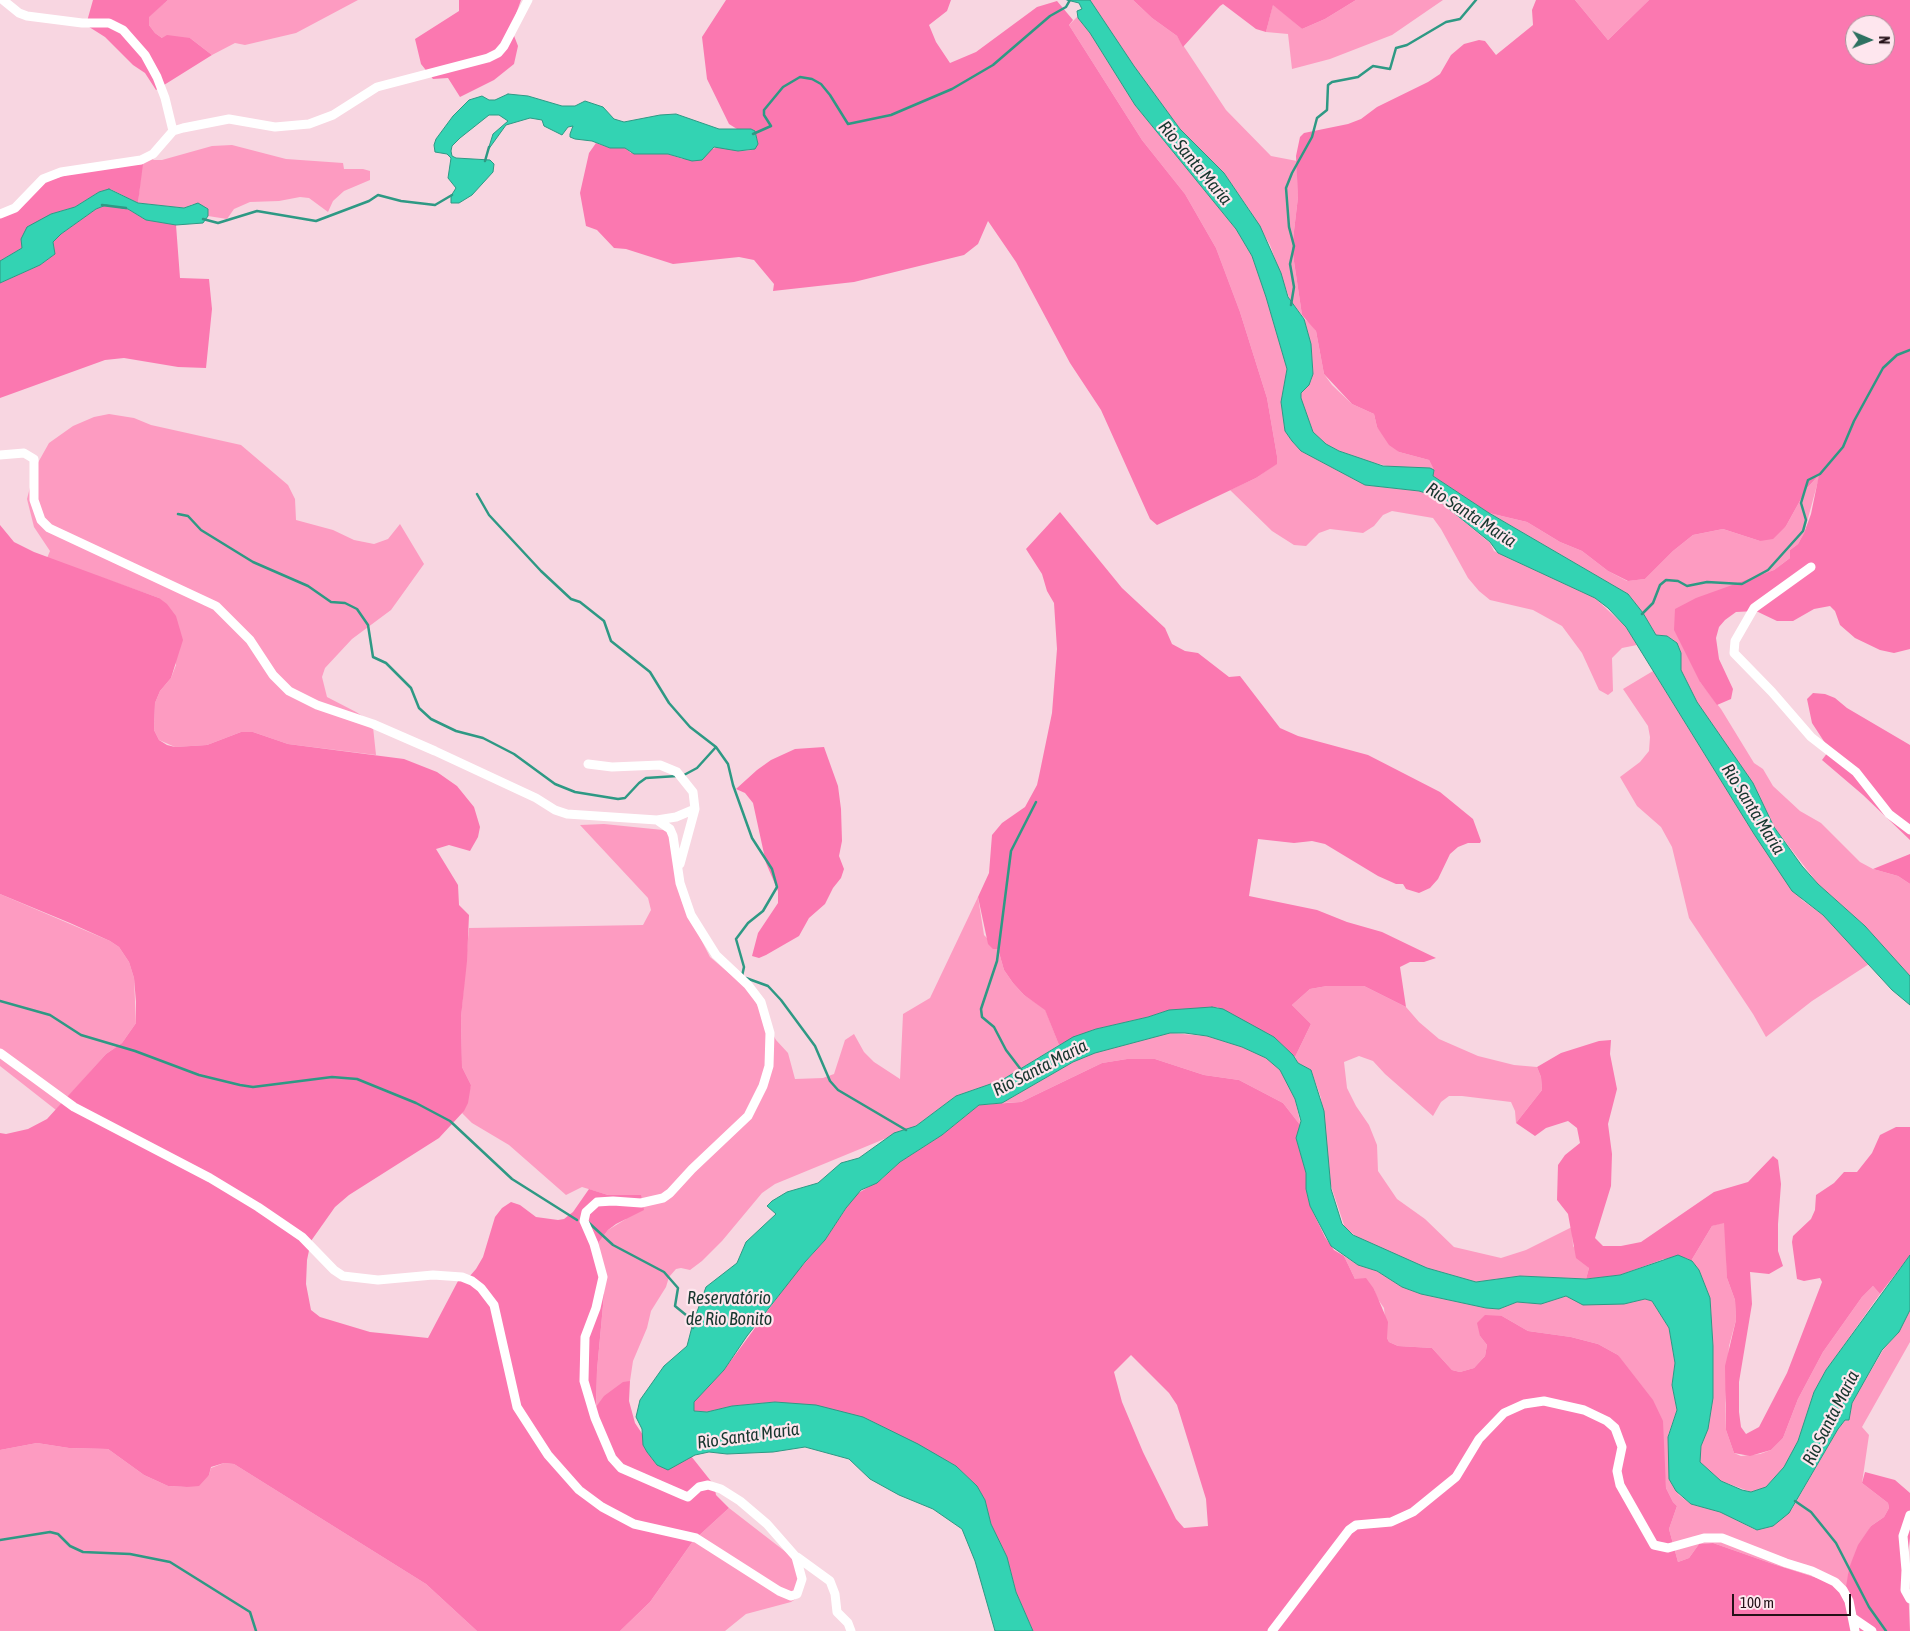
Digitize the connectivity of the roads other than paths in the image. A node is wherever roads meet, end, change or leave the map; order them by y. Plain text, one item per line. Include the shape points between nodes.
1 (3, 0) edge
2 (528, 0) edge
3 (173, 132) junction
4 (0, 214) edge
5 (0, 455) edge
6 (1811, 568) dead end
7 (588, 764) dead end
8 (695, 809) junction
9 (656, 820) junction
10 (1910, 830) edge
11 (679, 869) junction
12 (0, 1053) edge
13 (1910, 1515) edge
14 (796, 1557) junction
15 (1910, 1599) edge
16 (1853, 1618) junction
17 (851, 1631) edge
18 (1272, 1631) edge
19 (1855, 1631) edge
20 (1872, 1631) edge

1 - 3 street via 18,13 36,18 116,25 135,42 154,72 165,98
2 - 3 street via 498,53 377,87 319,122 284,128 229,119
3 - 4 street via 153,154 141,160 62,172 43,179 15,208
5 - 9 street via 24,453 34,459 34,500 41,520 49,528 216,606 250,640 280,684 289,691 435,751 555,810 567,814
6 - 10 street via 1754,608 1735,640 1734,653 1811,737 1856,772 1889,814
7 - 8 street via 668,766 687,782 693,792
8 - 9 street via 676,817
8 - 11 street
9 - 11 street via 666,825 673,836
11 - 14 street via 686,904 705,939 761,1002 770,1033 768,1066 763,1086 748,1116 664,1198 641,1203 597,1202 586,1212 584,1221 603,1277 585,1337 584,1381 612,1458 621,1468 688,1497 704,1485 721,1489 767,1524
12 - 14 street via 74,1106 258,1206 302,1237 343,1276 378,1280 462,1276 481,1288 494,1305 517,1408 565,1476 602,1506 634,1524 696,1538 791,1596 797,1594 801,1585 801,1570
13 - 15 street via 1903,1536 1905,1590
14 - 17 street via 830,1581 837,1612
16 - 18 street via 1846,1595 1835,1582 1732,1541 1712,1537 1668,1548 1654,1545 1620,1485 1617,1470 1622,1447 1615,1428 1584,1410 1544,1401 1524,1404 1504,1413 1479,1439 1456,1477 1413,1512 1391,1522 1356,1525 1349,1530
16 - 19 street
16 - 20 street

